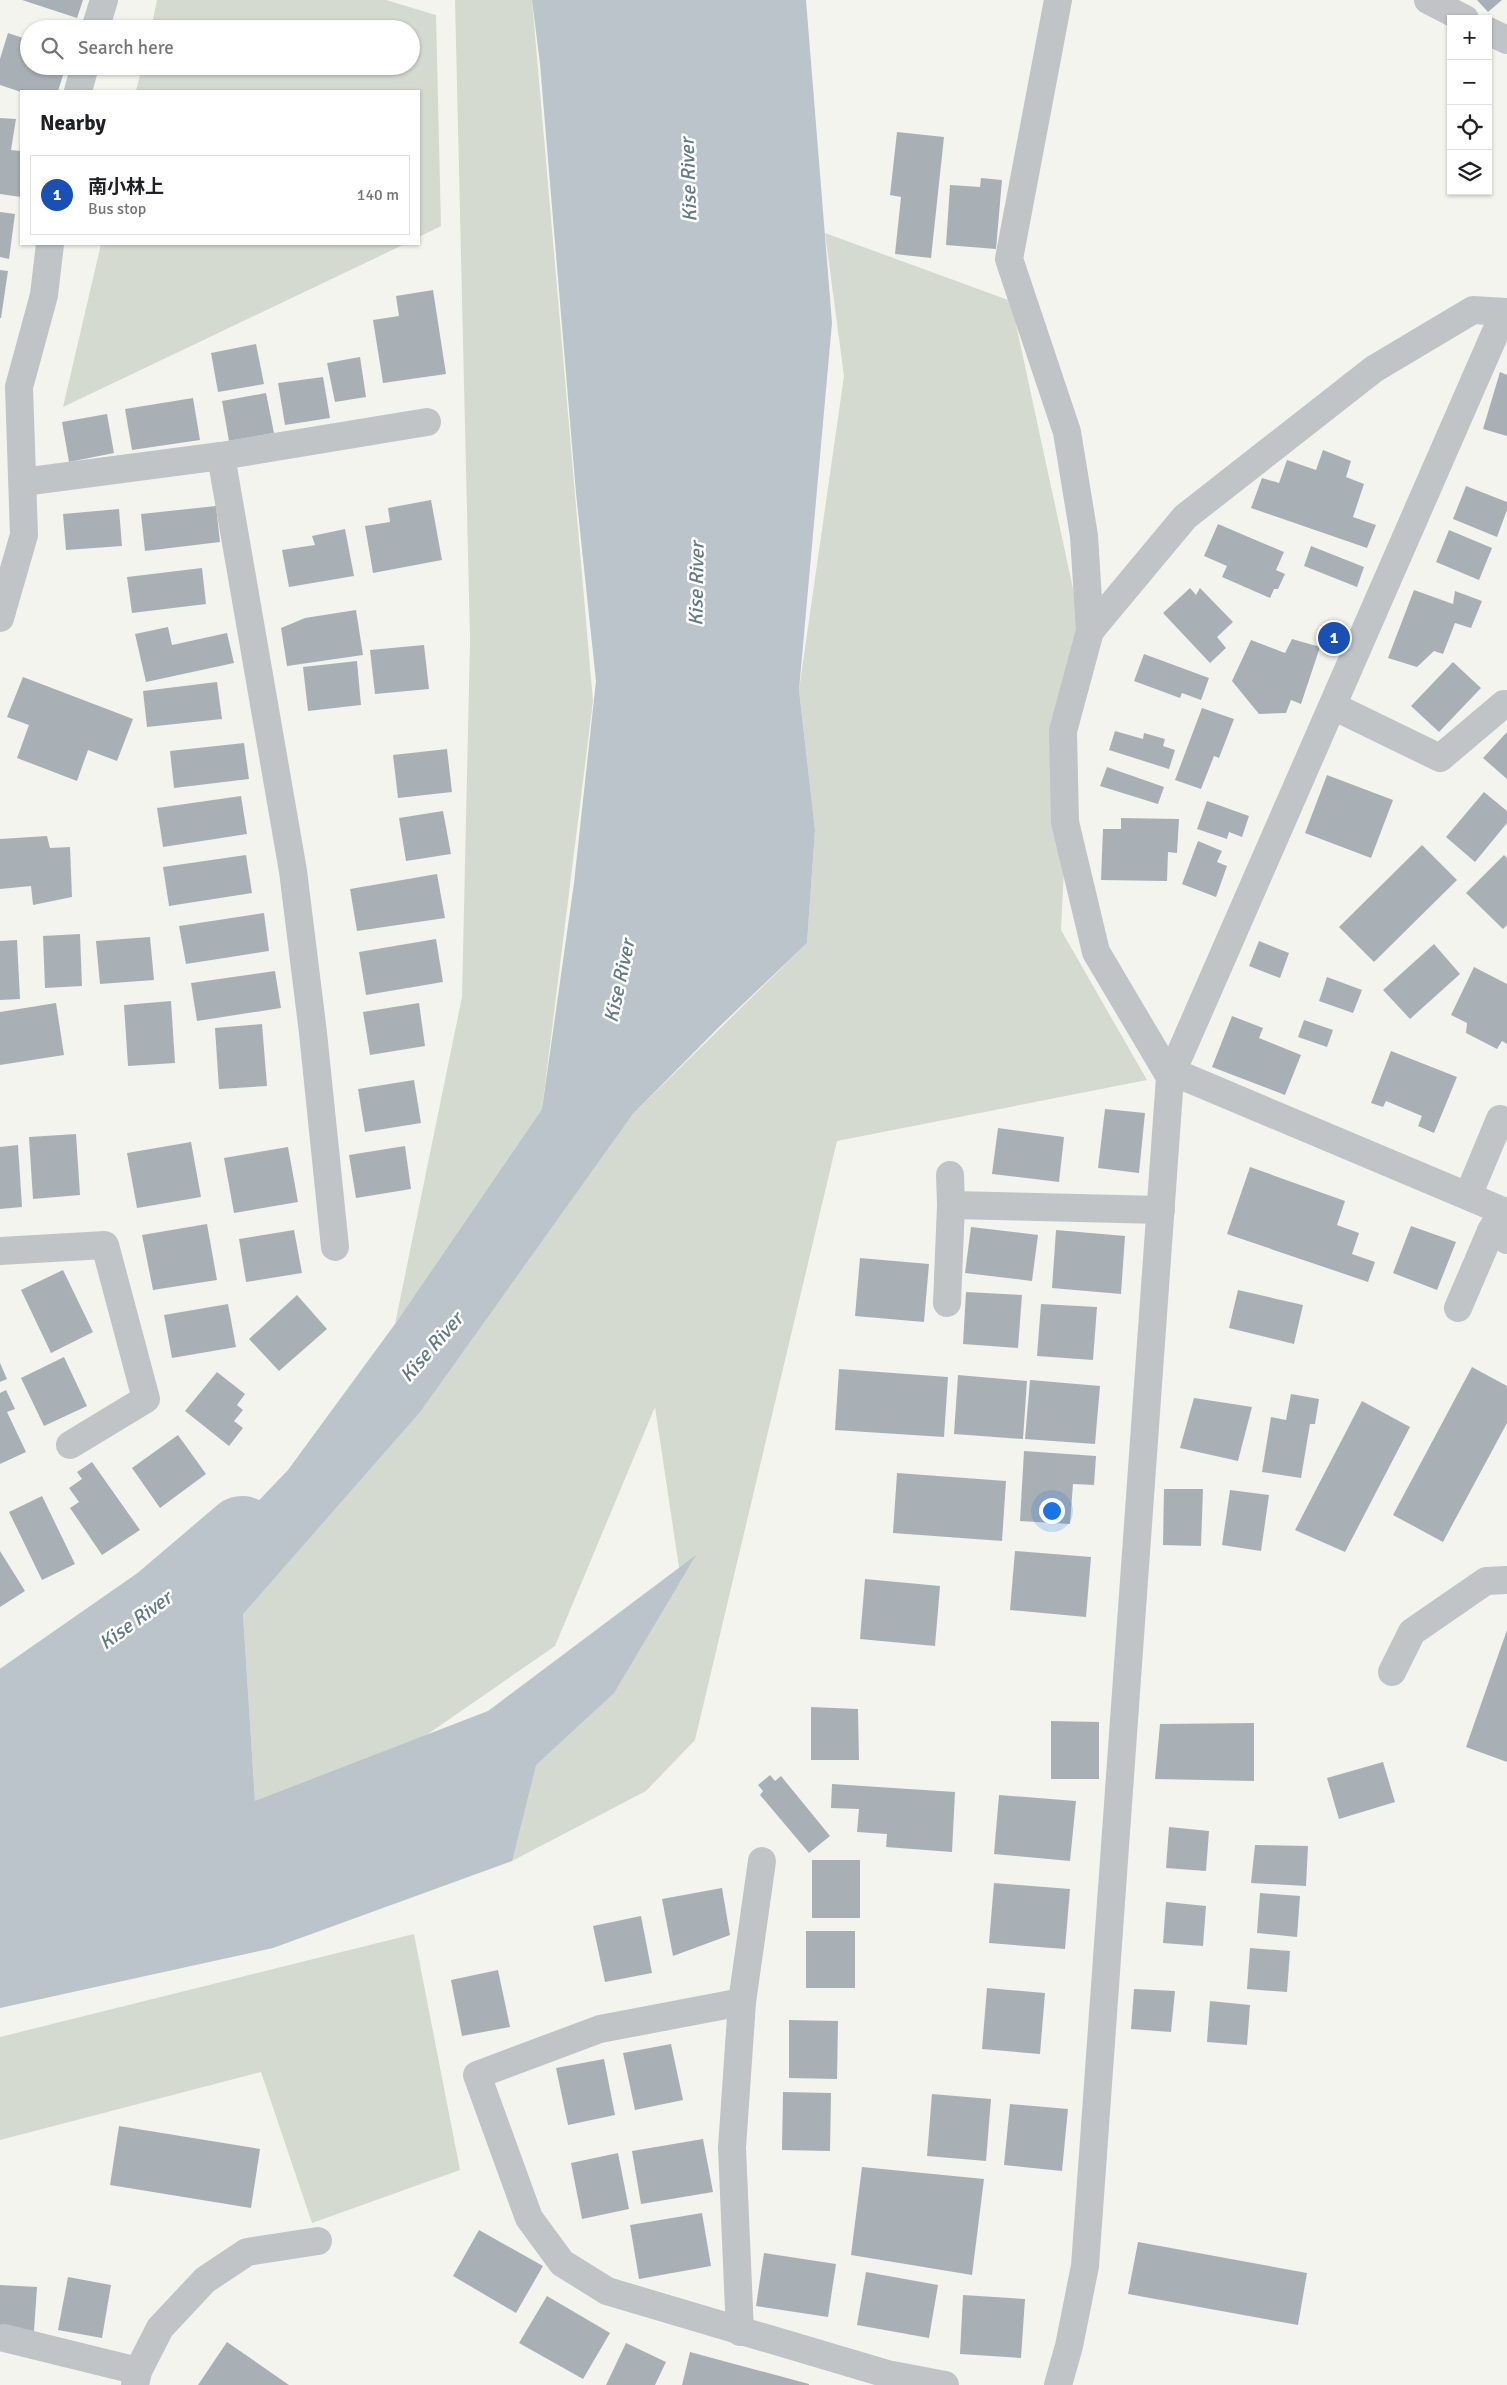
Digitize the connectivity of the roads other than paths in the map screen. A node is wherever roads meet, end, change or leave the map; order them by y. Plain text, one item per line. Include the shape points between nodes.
1 (104, 0) edge
2 (1058, 0) edge
3 (1428, 0) edge
4 (1457, 15) edge
5 (98, 20) edge
6 (1492, 33) edge
7 (1507, 40) edge
8 (82, 75) edge
9 (78, 90) edge
10 (50, 245) edge
11 (1507, 313) edge
12 (427, 422) dead end
13 (221, 456) junction
14 (14, 468) edge
15 (0, 618) edge
16 (1090, 631) junction
17 (1504, 704) dead end
18 (1332, 706) junction
19 (1172, 1075) junction
20 (1500, 1119) dead end
21 (950, 1175) dead end
22 (1468, 1196) junction
23 (951, 1204) junction
24 (1162, 1210) junction
25 (1499, 1236) edge
26 (335, 1247) dead end
27 (0, 1251) edge
28 (947, 1303) dead end
29 (1458, 1308) dead end
30 (70, 1445) dead end
31 (1507, 1580) edge
32 (1392, 1672) dead end
33 (762, 1861) dead end
34 (742, 2002) junction
35 (318, 2241) dead end
36 (740, 2332) junction
37 (4, 2338) dead end
38 (137, 2378) edge
39 (946, 2385) edge
40 (1058, 2385) edge

1 - 5 street
2 - 16 street via 1009,259 1067,432 1084,536
3 - 4 street
6 - 7 street
8 - 9 street
10 - 14 street via 44,295 19,387
11 - 16 street via 1473,310 1374,369 1186,518
11 - 18 street via 1497,329
12 - 13 street
13 - 14 street
13 - 26 street via 293,871
14 - 15 street via 24,535
16 - 19 street via 1063,731 1065,822 1096,952
17 - 18 street via 1440,758
18 - 19 street
19 - 22 street
19 - 24 street
20 - 22 street
21 - 23 street
22 - 25 street via 1503,1211
23 - 24 street
23 - 28 street
24 - 40 street via 1085,2266
25 - 29 street
27 - 30 street via 105,1245 146,1398
31 - 32 street via 1486,1581 1412,1632
33 - 34 street
34 - 36 street via 732,2148
34 - 36 street via 600,2029 477,2075 529,2218 562,2263 607,2291
35 - 38 street via 247,2252 205,2280 160,2328
36 - 39 street via 887,2374
37 - 38 street

